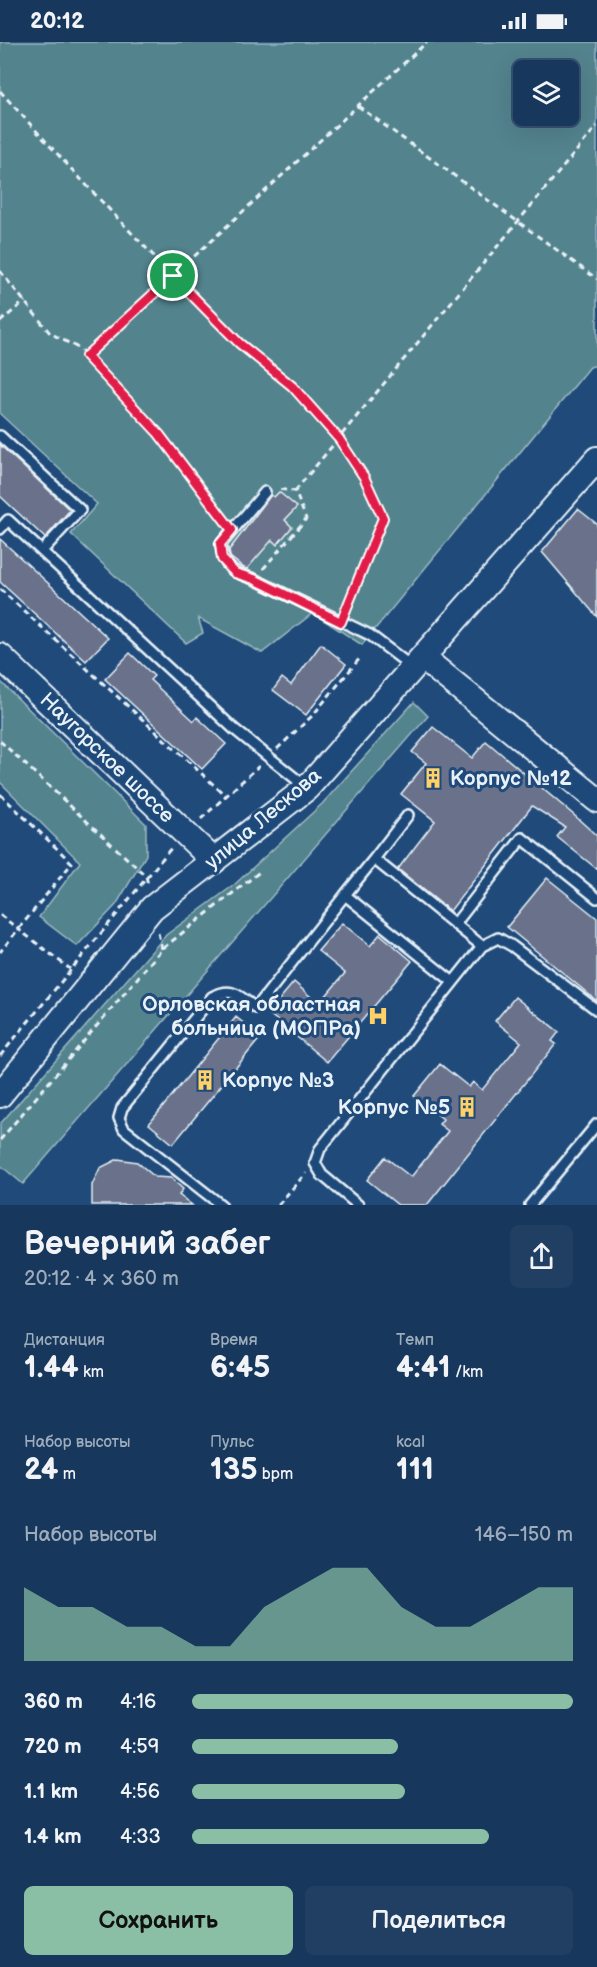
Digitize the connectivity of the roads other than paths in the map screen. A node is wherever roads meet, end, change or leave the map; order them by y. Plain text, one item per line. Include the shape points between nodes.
1 (0, 436) edge
2 (597, 459) edge
3 (265, 492) road end
4 (0, 512) edge
5 (8, 520) junction
6 (0, 529) edge
7 (42, 551) junction
8 (0, 656) edge
9 (418, 663) junction
10 (307, 788) junction
11 (597, 800) edge
12 (408, 815) dead end
13 (374, 859) junction
14 (214, 861) junction
15 (345, 895) junction
16 (597, 898) edge
17 (455, 924) junction
18 (482, 946) junction
19 (453, 982) junction
20 (597, 1010) edge
21 (0, 1095) edge
22 (597, 1125) edge
23 (221, 1205) edge
24 (358, 1205) edge
25 (530, 1205) edge

1 - 7 lane via 80,510
2 - 9 main road, улица Лескова
3 - 9 lane via 220,544 222,559 235,573 254,579
4 - 5 lane
5 - 6 lane
5 - 7 lane
7 - 10 lane via 234,729
8 - 14 main road, Наугорское шоссе
9 - 10 main road, улица Лескова
9 - 11 main road
10 - 14 main road, улица Лескова
12 - 13 lane
13 - 15 lane
13 - 17 lane
14 - 21 main road, улица Лескова via 152,908
15 - 19 lane
15 - 23 lane via 256,1008 225,991 212,998 122,1108 119,1118 124,1129
16 - 17 lane via 522,838
17 - 18 lane
18 - 19 lane
18 - 20 lane via 498,938
19 - 24 lane via 320,1149 315,1163 322,1175
22 - 25 lane

